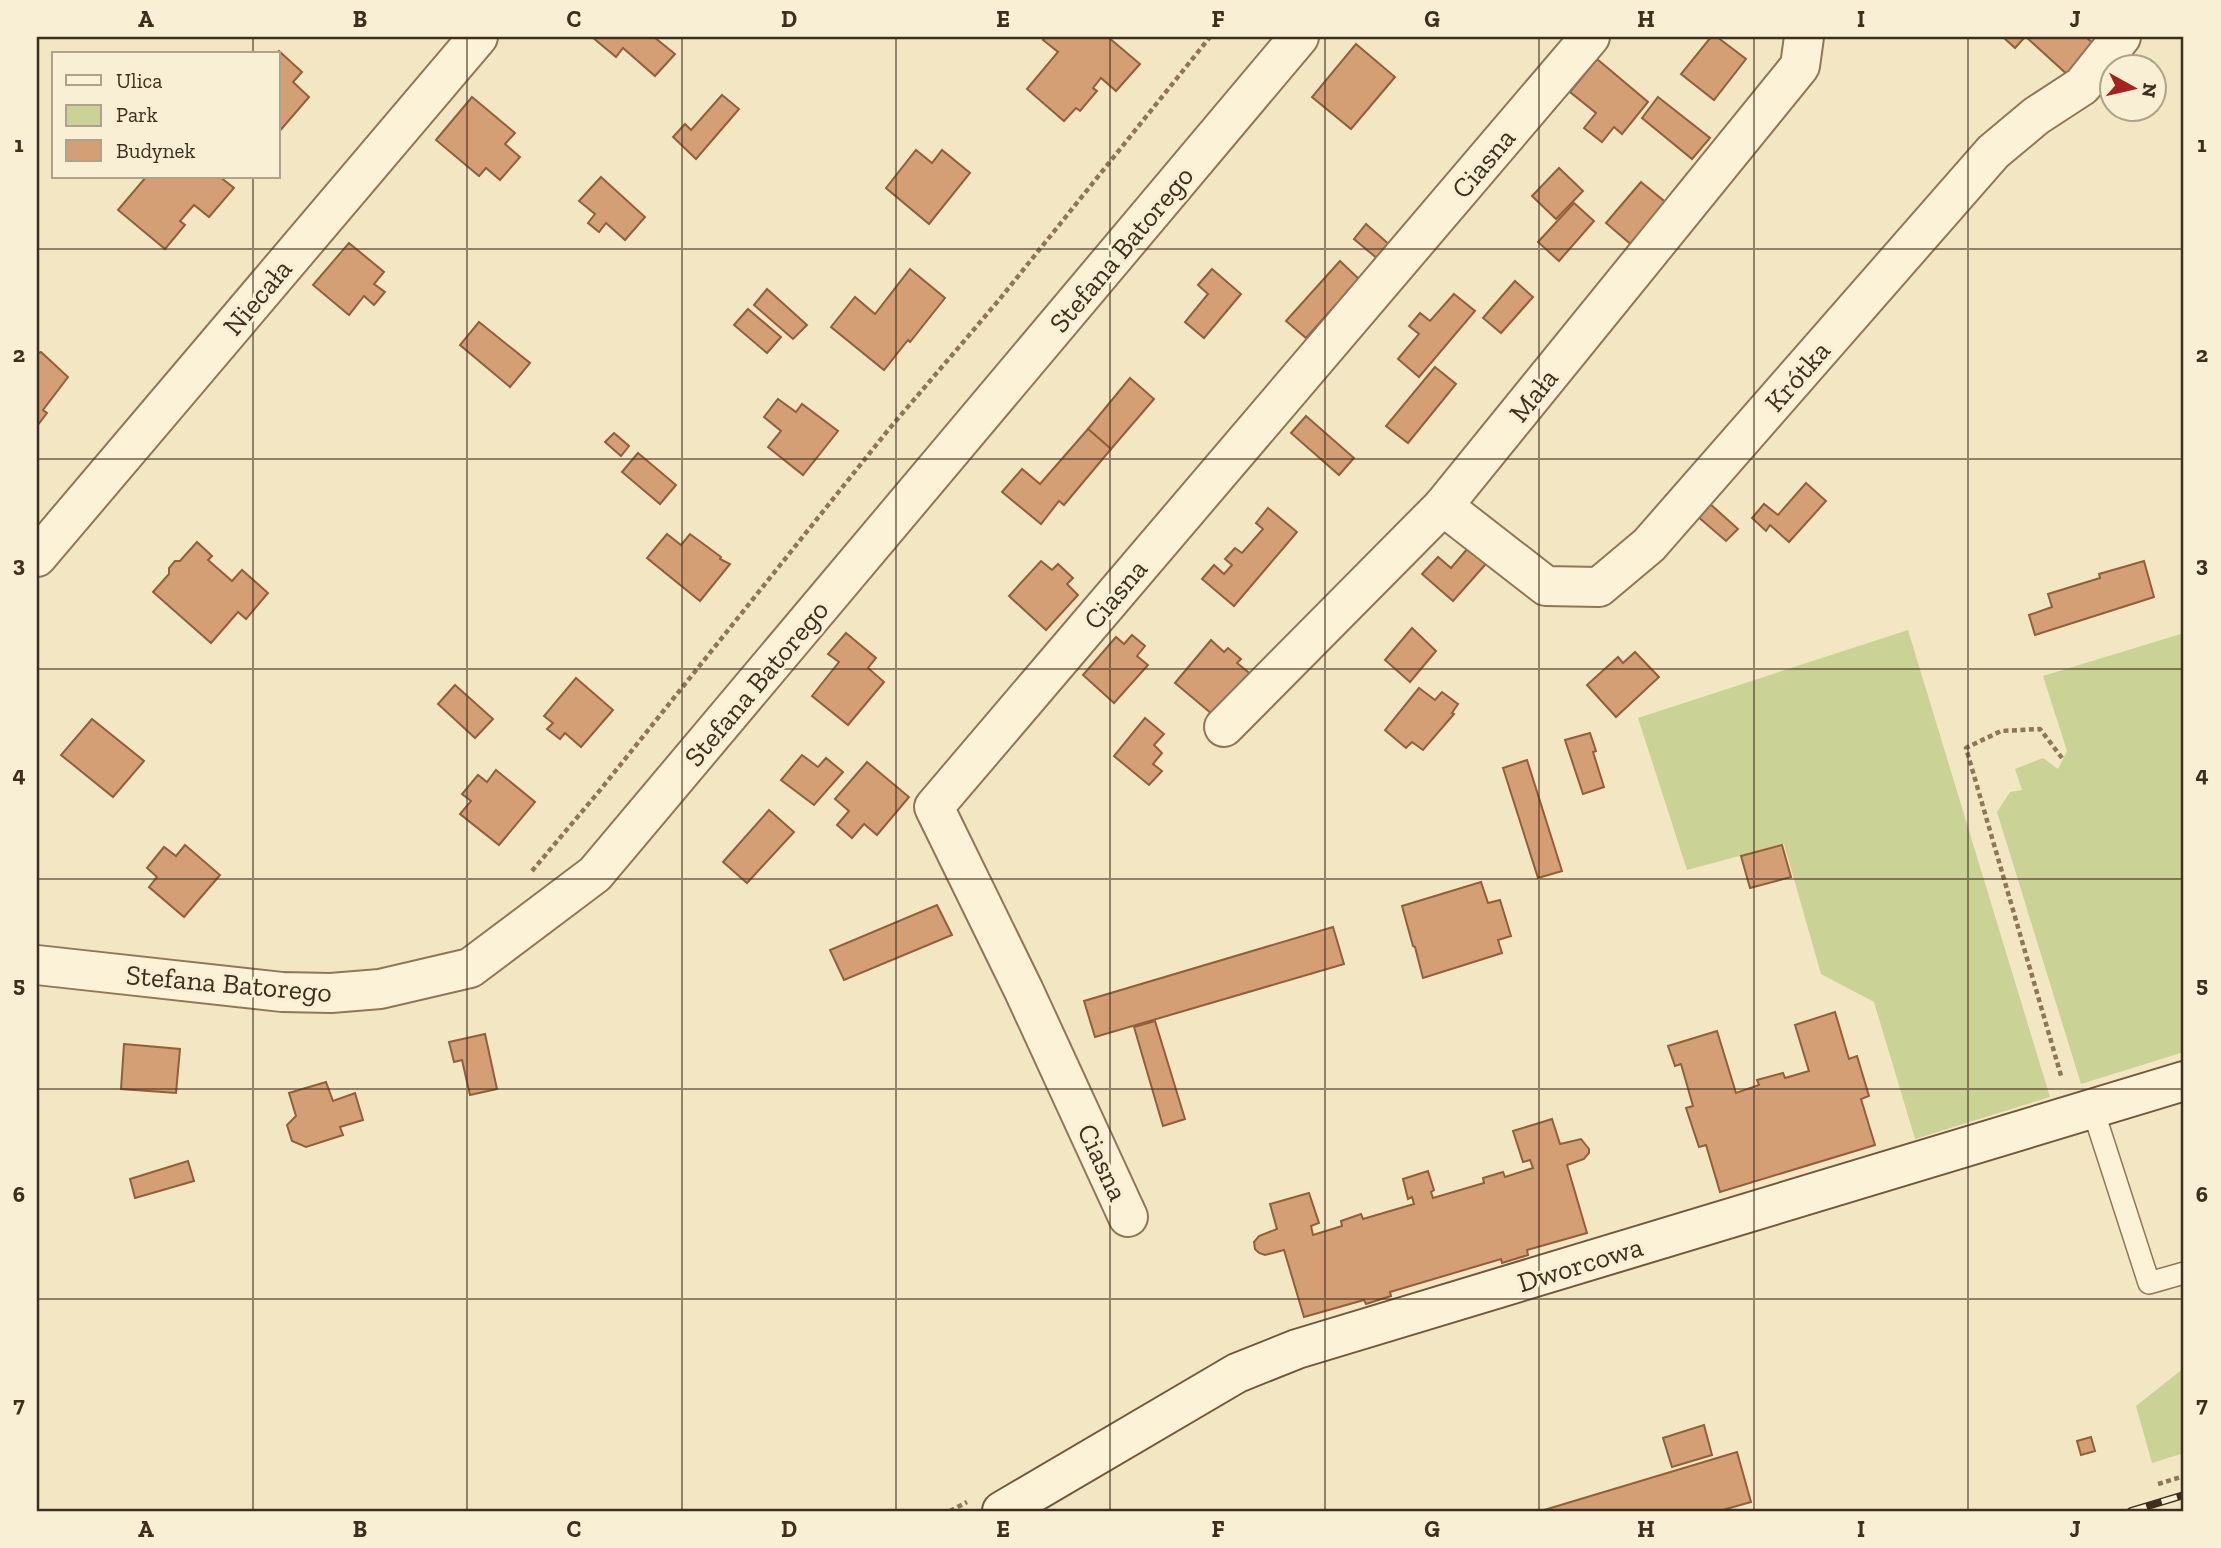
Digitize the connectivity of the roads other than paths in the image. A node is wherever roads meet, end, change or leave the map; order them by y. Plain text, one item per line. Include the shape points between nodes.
1 (478, 37) edge
2 (1299, 37) edge
3 (1590, 37) edge
4 (1804, 37) edge
5 (2121, 37) edge
6 (1443, 506) junction
7 (37, 557) edge
8 (1224, 727) dead end
9 (37, 965) edge
10 (2184, 1081) edge
11 (2093, 1110) junction
12 (1128, 1217) dead end
13 (2184, 1273) edge
14 (1002, 1511) edge

1 - 7 street, Niecała
2 - 9 street, Stefana Batorego via 595,874 470,968 380,989 331,993 282,992
3 - 12 street, Ciasna via 934,807
4 - 6 street, Mała via 1800,66
5 - 6 street, Krótka via 2082,86 1993,152 1649,545 1599,587 1546,586
6 - 8 street, Mała
10 - 11 street, Dworcowa
11 - 13 lane via 2149,1283
11 - 14 street, Dworcowa via 1297,1349 1237,1373

